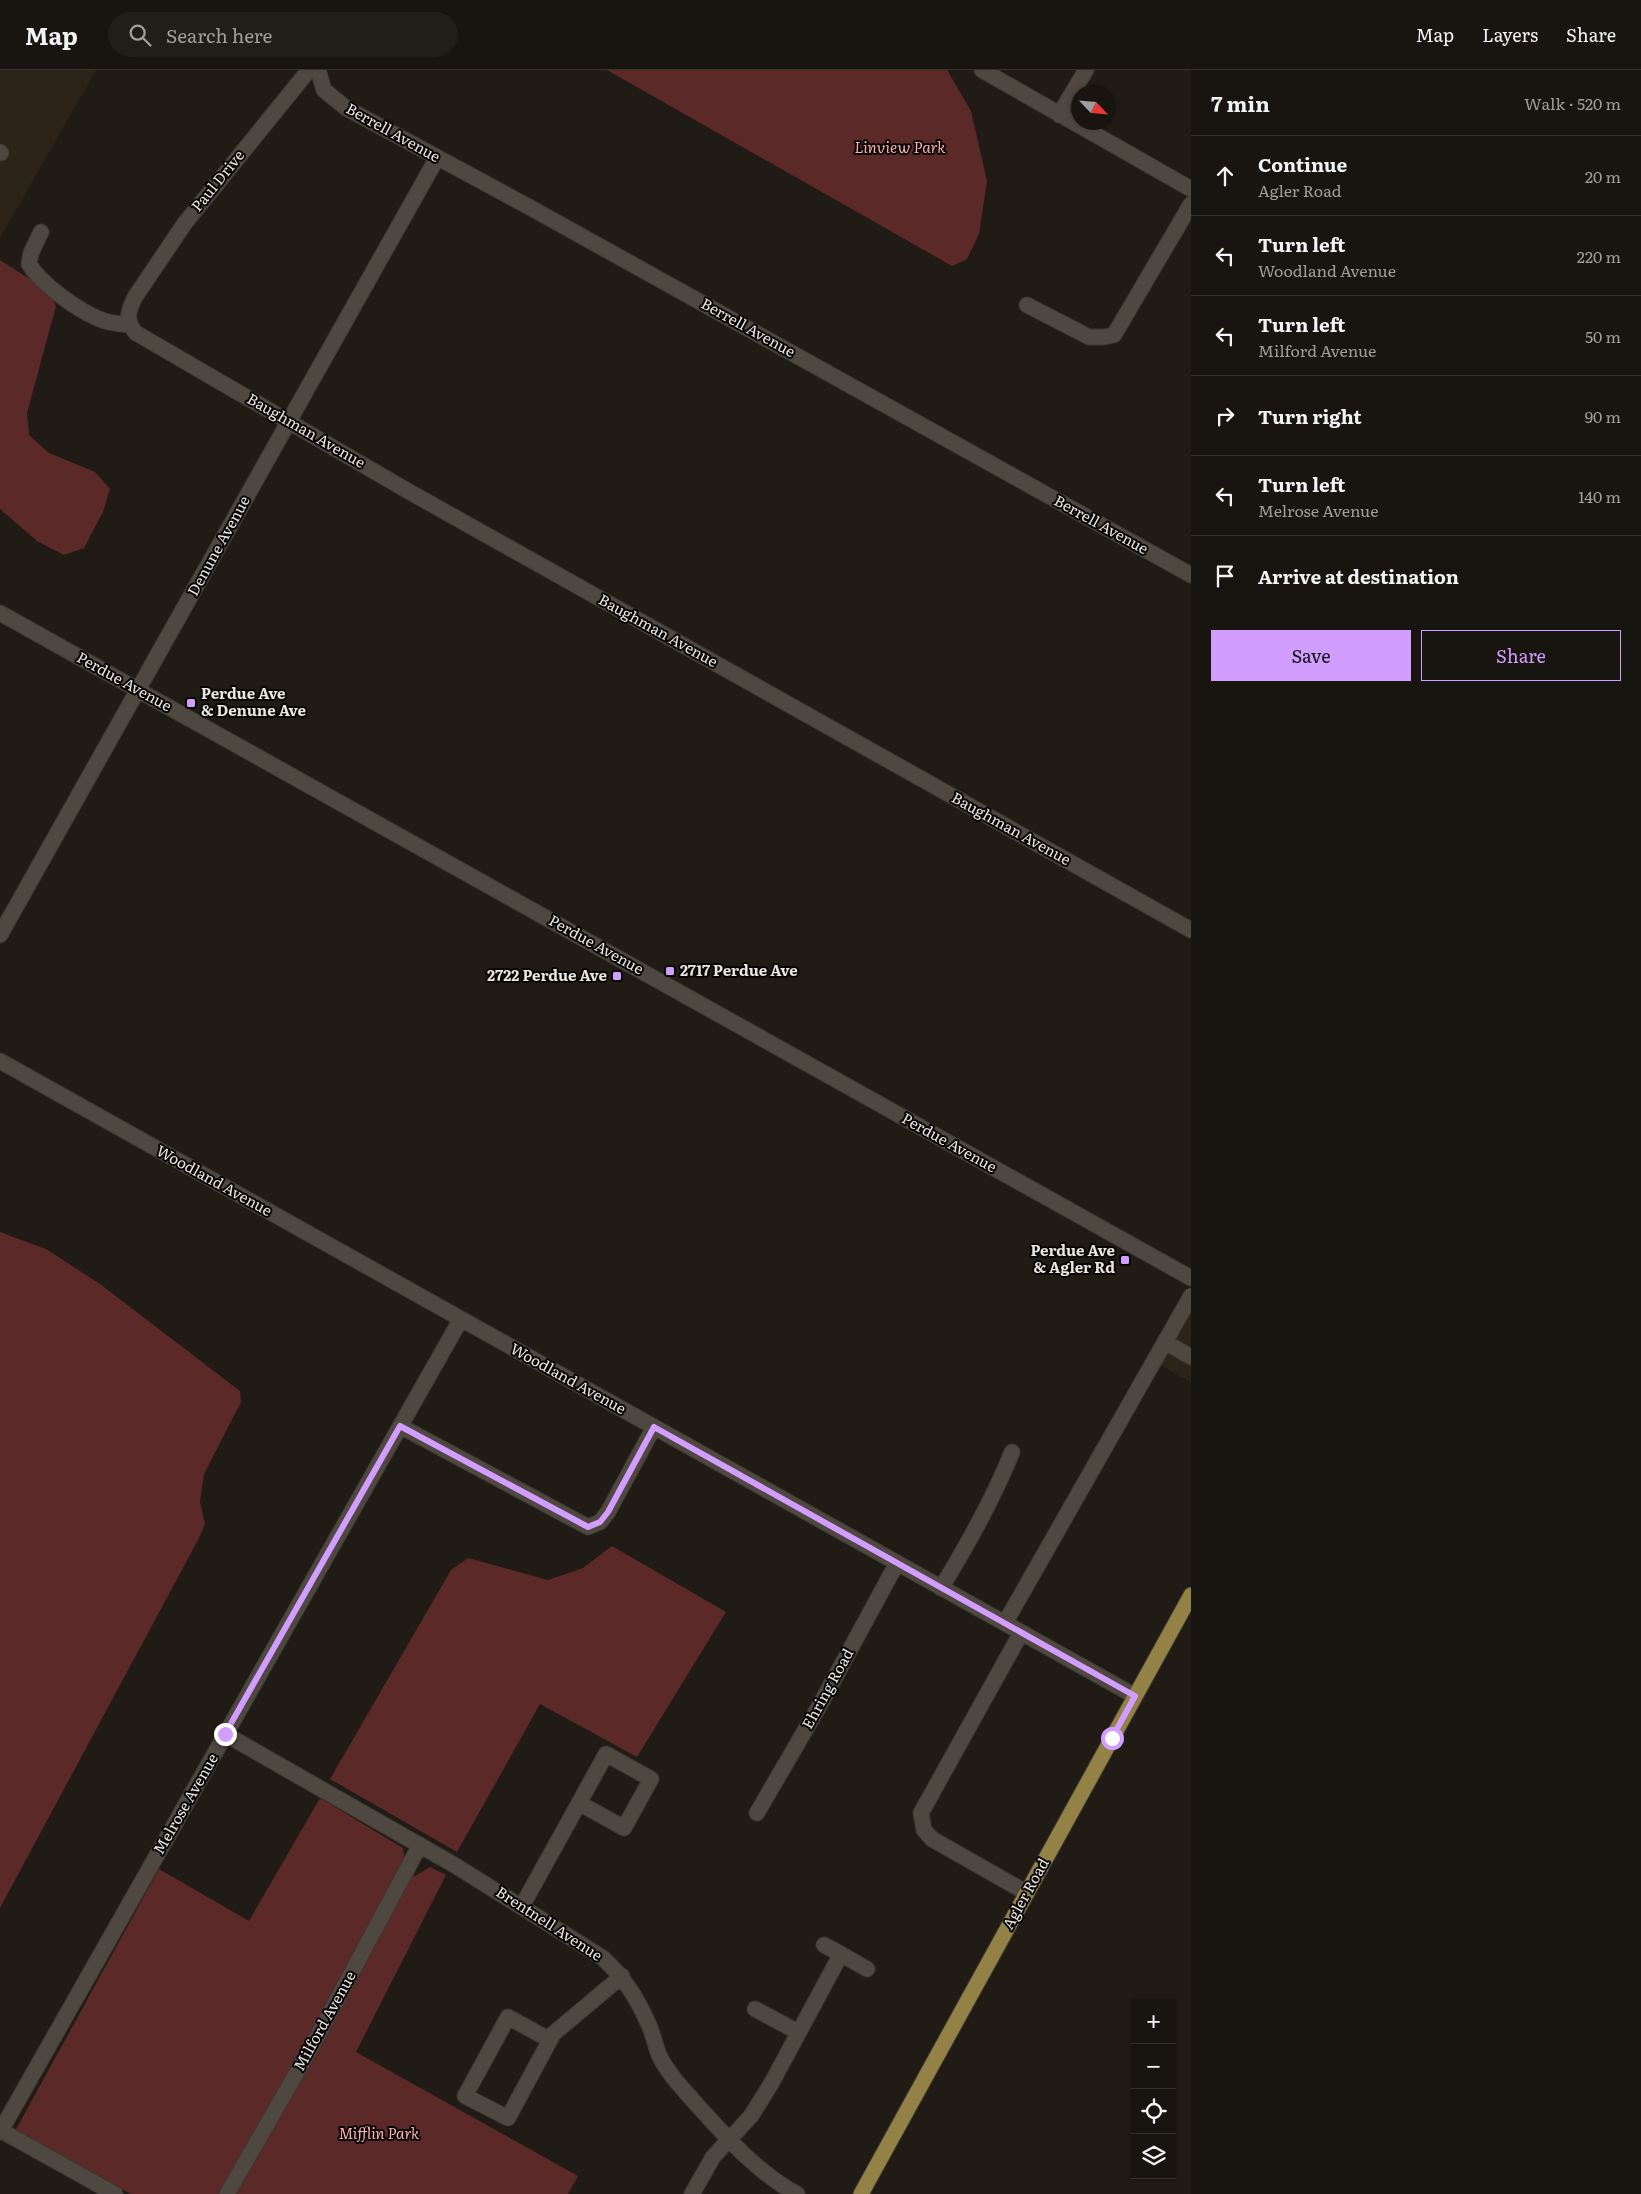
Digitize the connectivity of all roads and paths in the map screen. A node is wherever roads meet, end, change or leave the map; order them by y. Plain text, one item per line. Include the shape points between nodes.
1 (309, 70) edge
2 (318, 70) edge
3 (982, 70) edge
4 (1086, 70) edge
5 (1059, 115) junction
6 (437, 158) junction
7 (1191, 189) edge
8 (1191, 204) edge
9 (41, 232) dead end
10 (1027, 305) dead end
11 (130, 326) junction
12 (290, 421) junction
13 (1191, 575) edge
14 (0, 613) edge
15 (138, 690) junction
16 (1191, 930) edge
17 (0, 935) edge
18 (0, 1061) edge
19 (1191, 1278) edge
20 (1191, 1296) edge
21 (461, 1319) junction
22 (1165, 1342) junction
23 (1191, 1357) edge
24 (400, 1426) junction
25 (654, 1427) junction
26 (1012, 1452) dead end
27 (897, 1563) junction
28 (942, 1588) junction
29 (1191, 1595) edge
30 (1005, 1623) junction
31 (1021, 1632) junction
32 (1135, 1696) junction
33 (225, 1734) junction
34 (579, 1803) junction
35 (757, 1813) dead end
36 (420, 1845) junction
37 (1027, 1893) junction
38 (522, 1906) junction
39 (824, 1945) dead end
40 (841, 1954) junction
41 (867, 1969) dead end
42 (622, 1976) junction
43 (755, 2009) dead end
44 (798, 2032) junction
45 (550, 2040) junction
46 (0, 2130) edge
47 (729, 2140) junction
48 (114, 2194) edge
49 (227, 2194) edge
50 (692, 2194) edge
51 (797, 2194) edge
52 (861, 2194) edge

1 - 11 street, Paul Drive via 185,223 128,310
2 - 6 street, Berrell Avenue via 324,90 346,108
3 - 5 street
4 - 5 street
5 - 7 street
6 - 12 street, Denune Avenue
6 - 13 street, Berrell Avenue
8 - 10 street via 1114,334 1104,338 1089,337
9 - 11 street, Baughman Avenue via 29,264 36,276 100,320
11 - 12 street, Baughman Avenue via 136,333
12 - 15 street, Denune Avenue
12 - 16 street, Baughman Avenue via 408,491
14 - 15 street, Perdue Avenue
15 - 17 street, Denune Avenue
15 - 19 street, Perdue Avenue
18 - 21 street, Woodland Avenue
20 - 22 street
21 - 24 street, Melrose Avenue
21 - 25 street, Woodland Avenue
22 - 23 street
22 - 30 street
24 - 25 street via 588,1527 600,1522 608,1512
24 - 33 street, Melrose Avenue
25 - 27 street, Woodland Avenue
26 - 28 street via 972,1537
27 - 28 street, Woodland Avenue
27 - 35 street, Ehring Road
28 - 30 street, Woodland Avenue
29 - 32 main road, Agler Road
30 - 31 street, Woodland Avenue
31 - 32 street, Woodland Avenue
31 - 37 street via 921,1813 924,1830 932,1839
32 - 37 main road, Agler Road
33 - 36 street, Brentnell Avenue
33 - 46 street, Melrose Avenue
34 - 34 street via 624,1828 651,1779 606,1754
34 - 38 street
36 - 38 street, Brentnell Avenue
36 - 49 street, Milford Avenue via 316,2039
37 - 52 main road, Agler Road
38 - 42 street, Brentnell Avenue via 603,1958
39 - 40 street
40 - 41 street
40 - 44 street
42 - 45 street
42 - 47 street, Brentnell Avenue via 632,1990 672,2075
43 - 44 street
44 - 47 street via 751,2116
45 - 45 street via 508,2118 465,2096 508,2017
46 - 48 street
47 - 50 street via 713,2157
47 - 51 street, Brentnell Avenue via 755,2165

